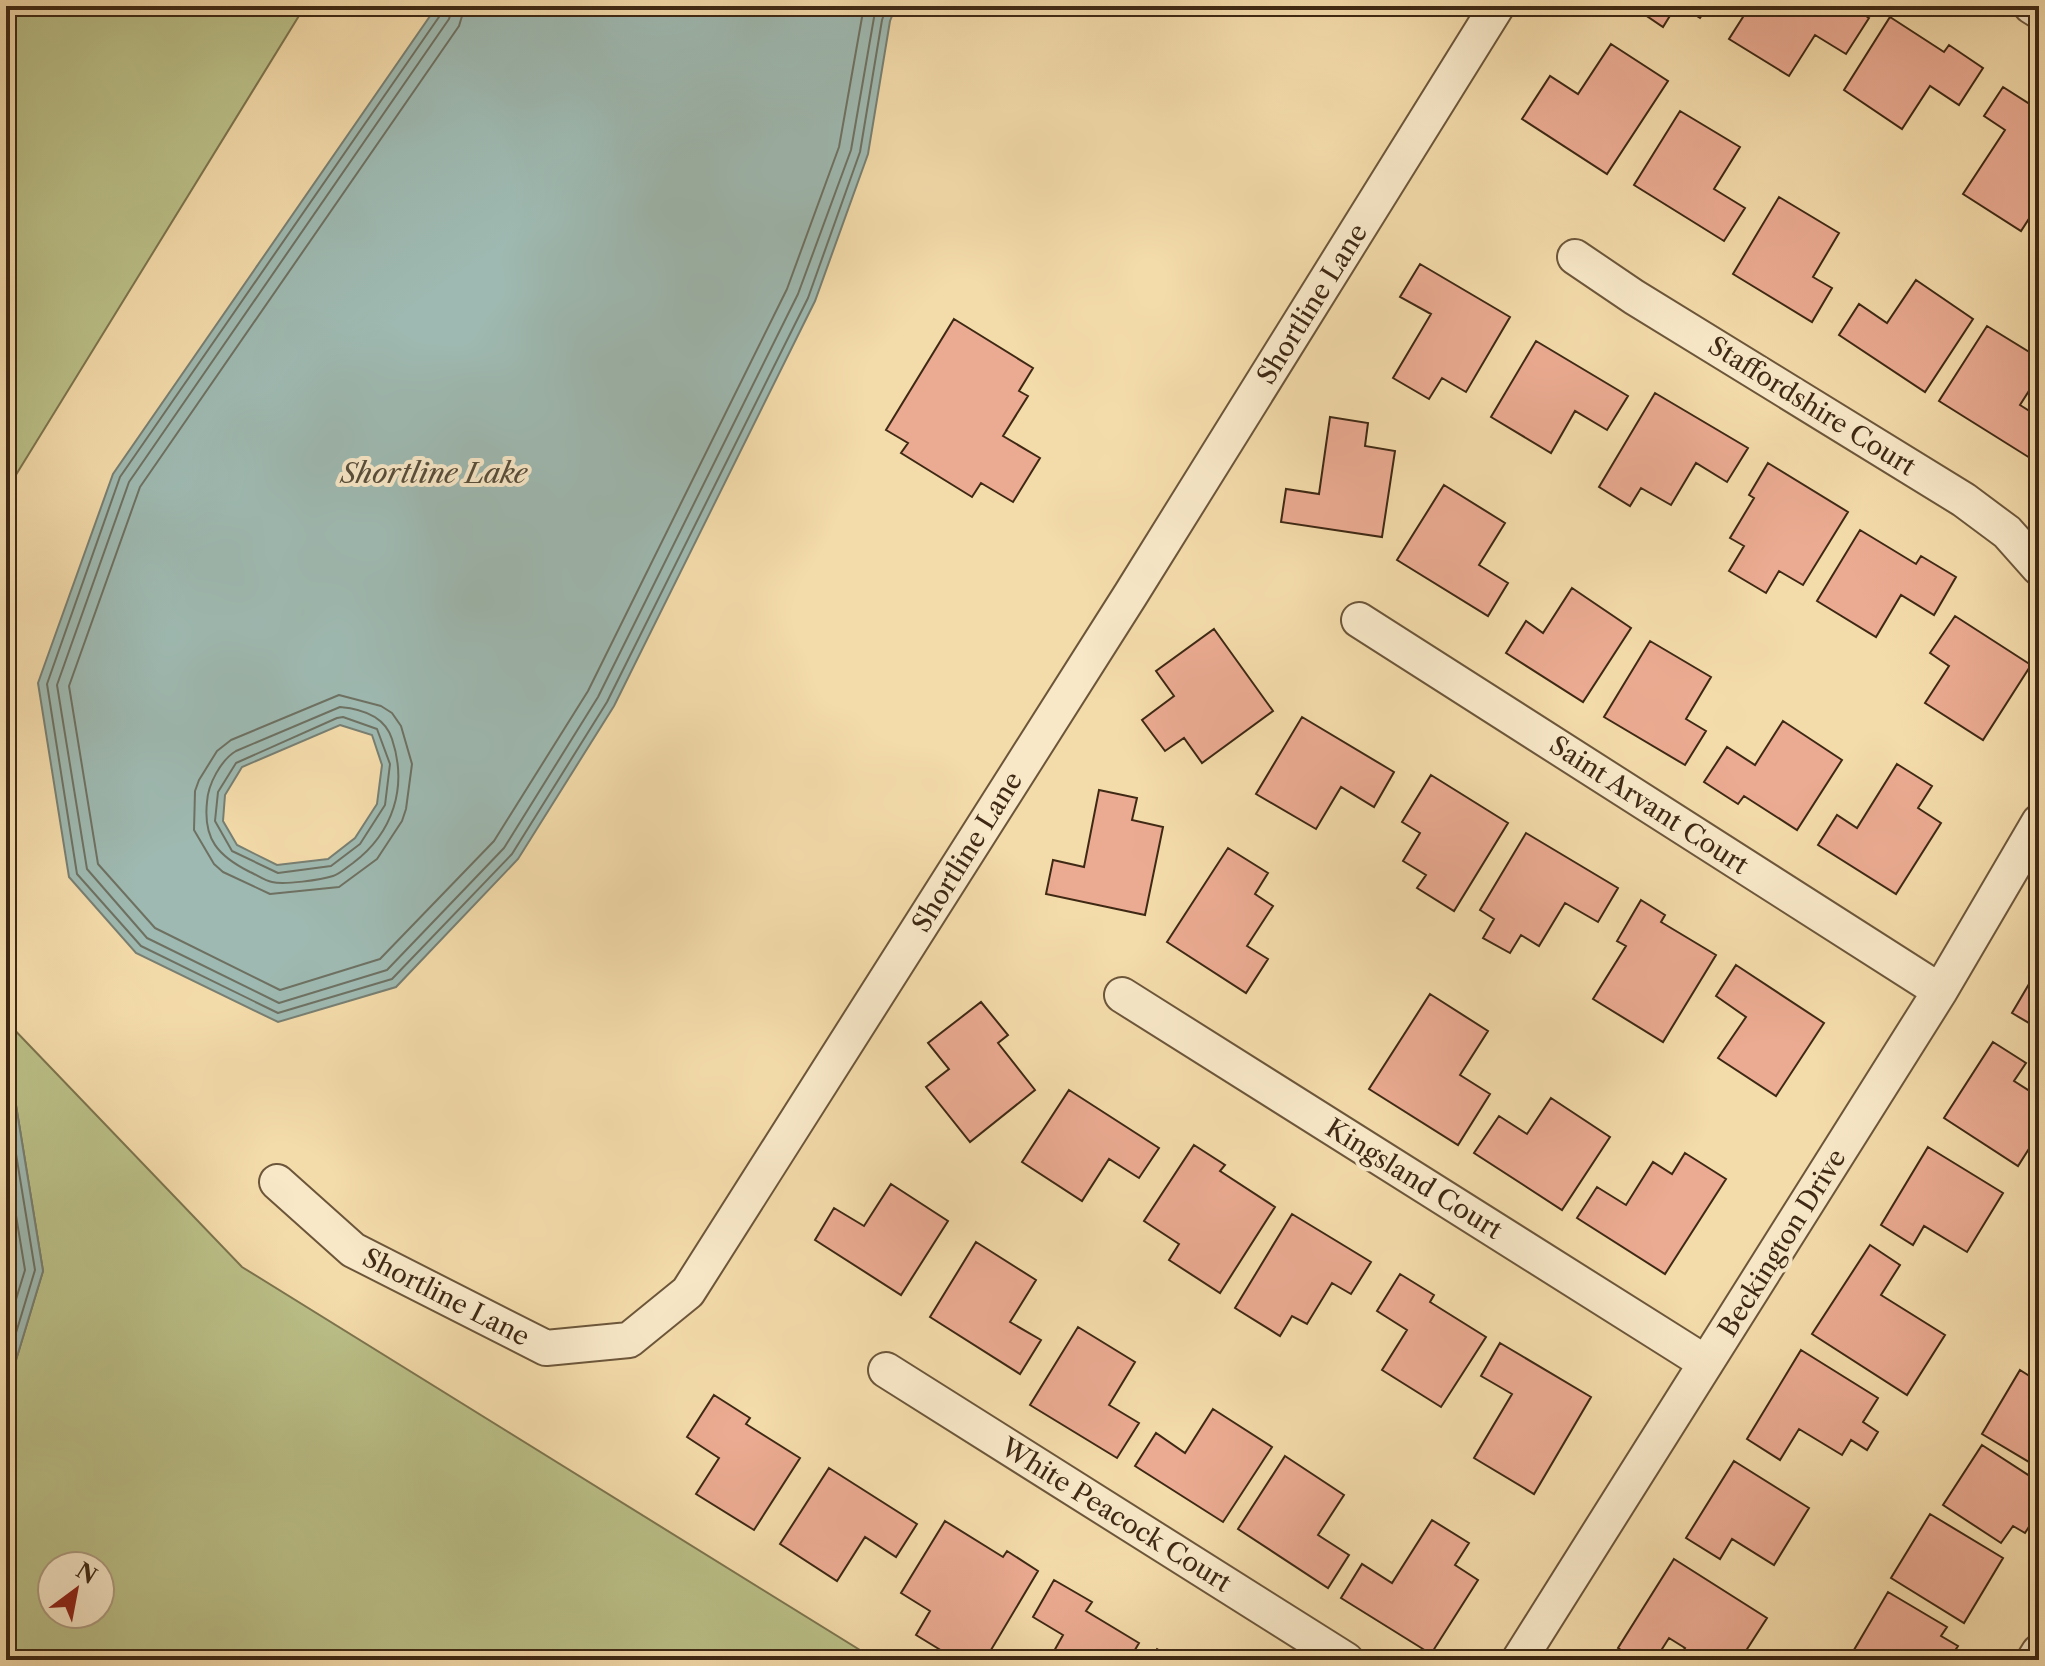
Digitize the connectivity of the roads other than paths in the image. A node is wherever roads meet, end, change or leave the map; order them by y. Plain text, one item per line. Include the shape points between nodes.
1 (1497, 6) edge
2 (2031, 6) edge
3 (2039, 11) edge
4 (1575, 257) dead end
5 (2039, 568) edge
6 (1359, 620) dead end
7 (2039, 822) edge
8 (1940, 991) junction
9 (1122, 995) dead end
10 (277, 1182) dead end
11 (1706, 1363) junction
12 (886, 1370) dead end
13 (2039, 1652) edge
14 (1346, 1660) edge
15 (1519, 1660) edge
16 (2034, 1660) edge

1 - 10 street, Shortline Lane via 688,1292 629,1340 546,1348 353,1250
2 - 3 street
4 - 5 street, Staffordshire Court via 1964,500 2007,532
6 - 8 street, Saint Arvant Court
7 - 8 street, Beckington Drive
8 - 11 street, Beckington Drive
9 - 11 street, Kingsland Court
11 - 15 street, Beckington Drive
12 - 14 street, White Peacock Court
13 - 16 street

